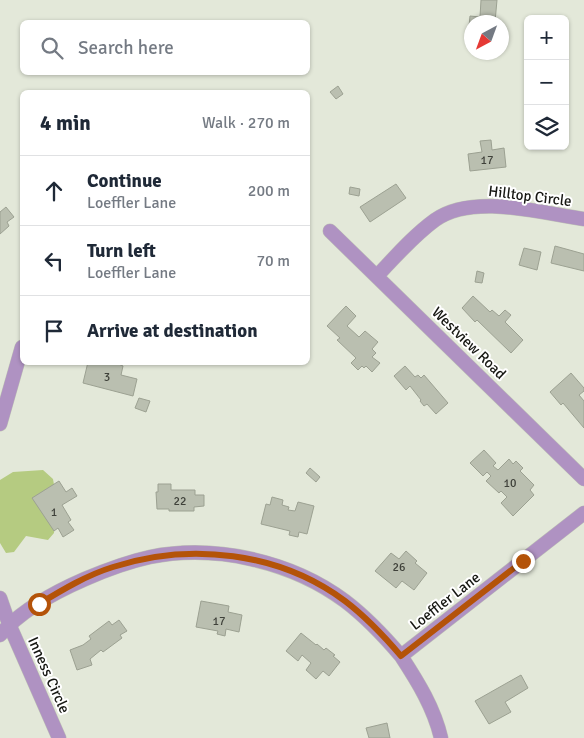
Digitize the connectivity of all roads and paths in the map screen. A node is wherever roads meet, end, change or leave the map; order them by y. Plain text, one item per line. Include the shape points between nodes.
1 (584, 219) edge
2 (330, 230) dead end
3 (377, 276) junction
4 (20, 354) edge
5 (0, 424) edge
6 (584, 479) edge
7 (584, 513) edge
8 (0, 598) edge
9 (4, 629) edge
10 (401, 656) junction
11 (60, 738) edge
12 (441, 738) edge

1 - 3 street, Hilltop Circle via 497,206 467,207 436,219
2 - 3 street, Westview Road
3 - 6 street, Westview Road
4 - 5 street
7 - 10 street, Loeffler Lane
8 - 9 street, Inness Circle
9 - 10 street via 75,583 112,567 151,557 192,553 232,556 271,564 309,579 344,600
9 - 11 street, Inness Circle
10 - 12 street via 423,691

